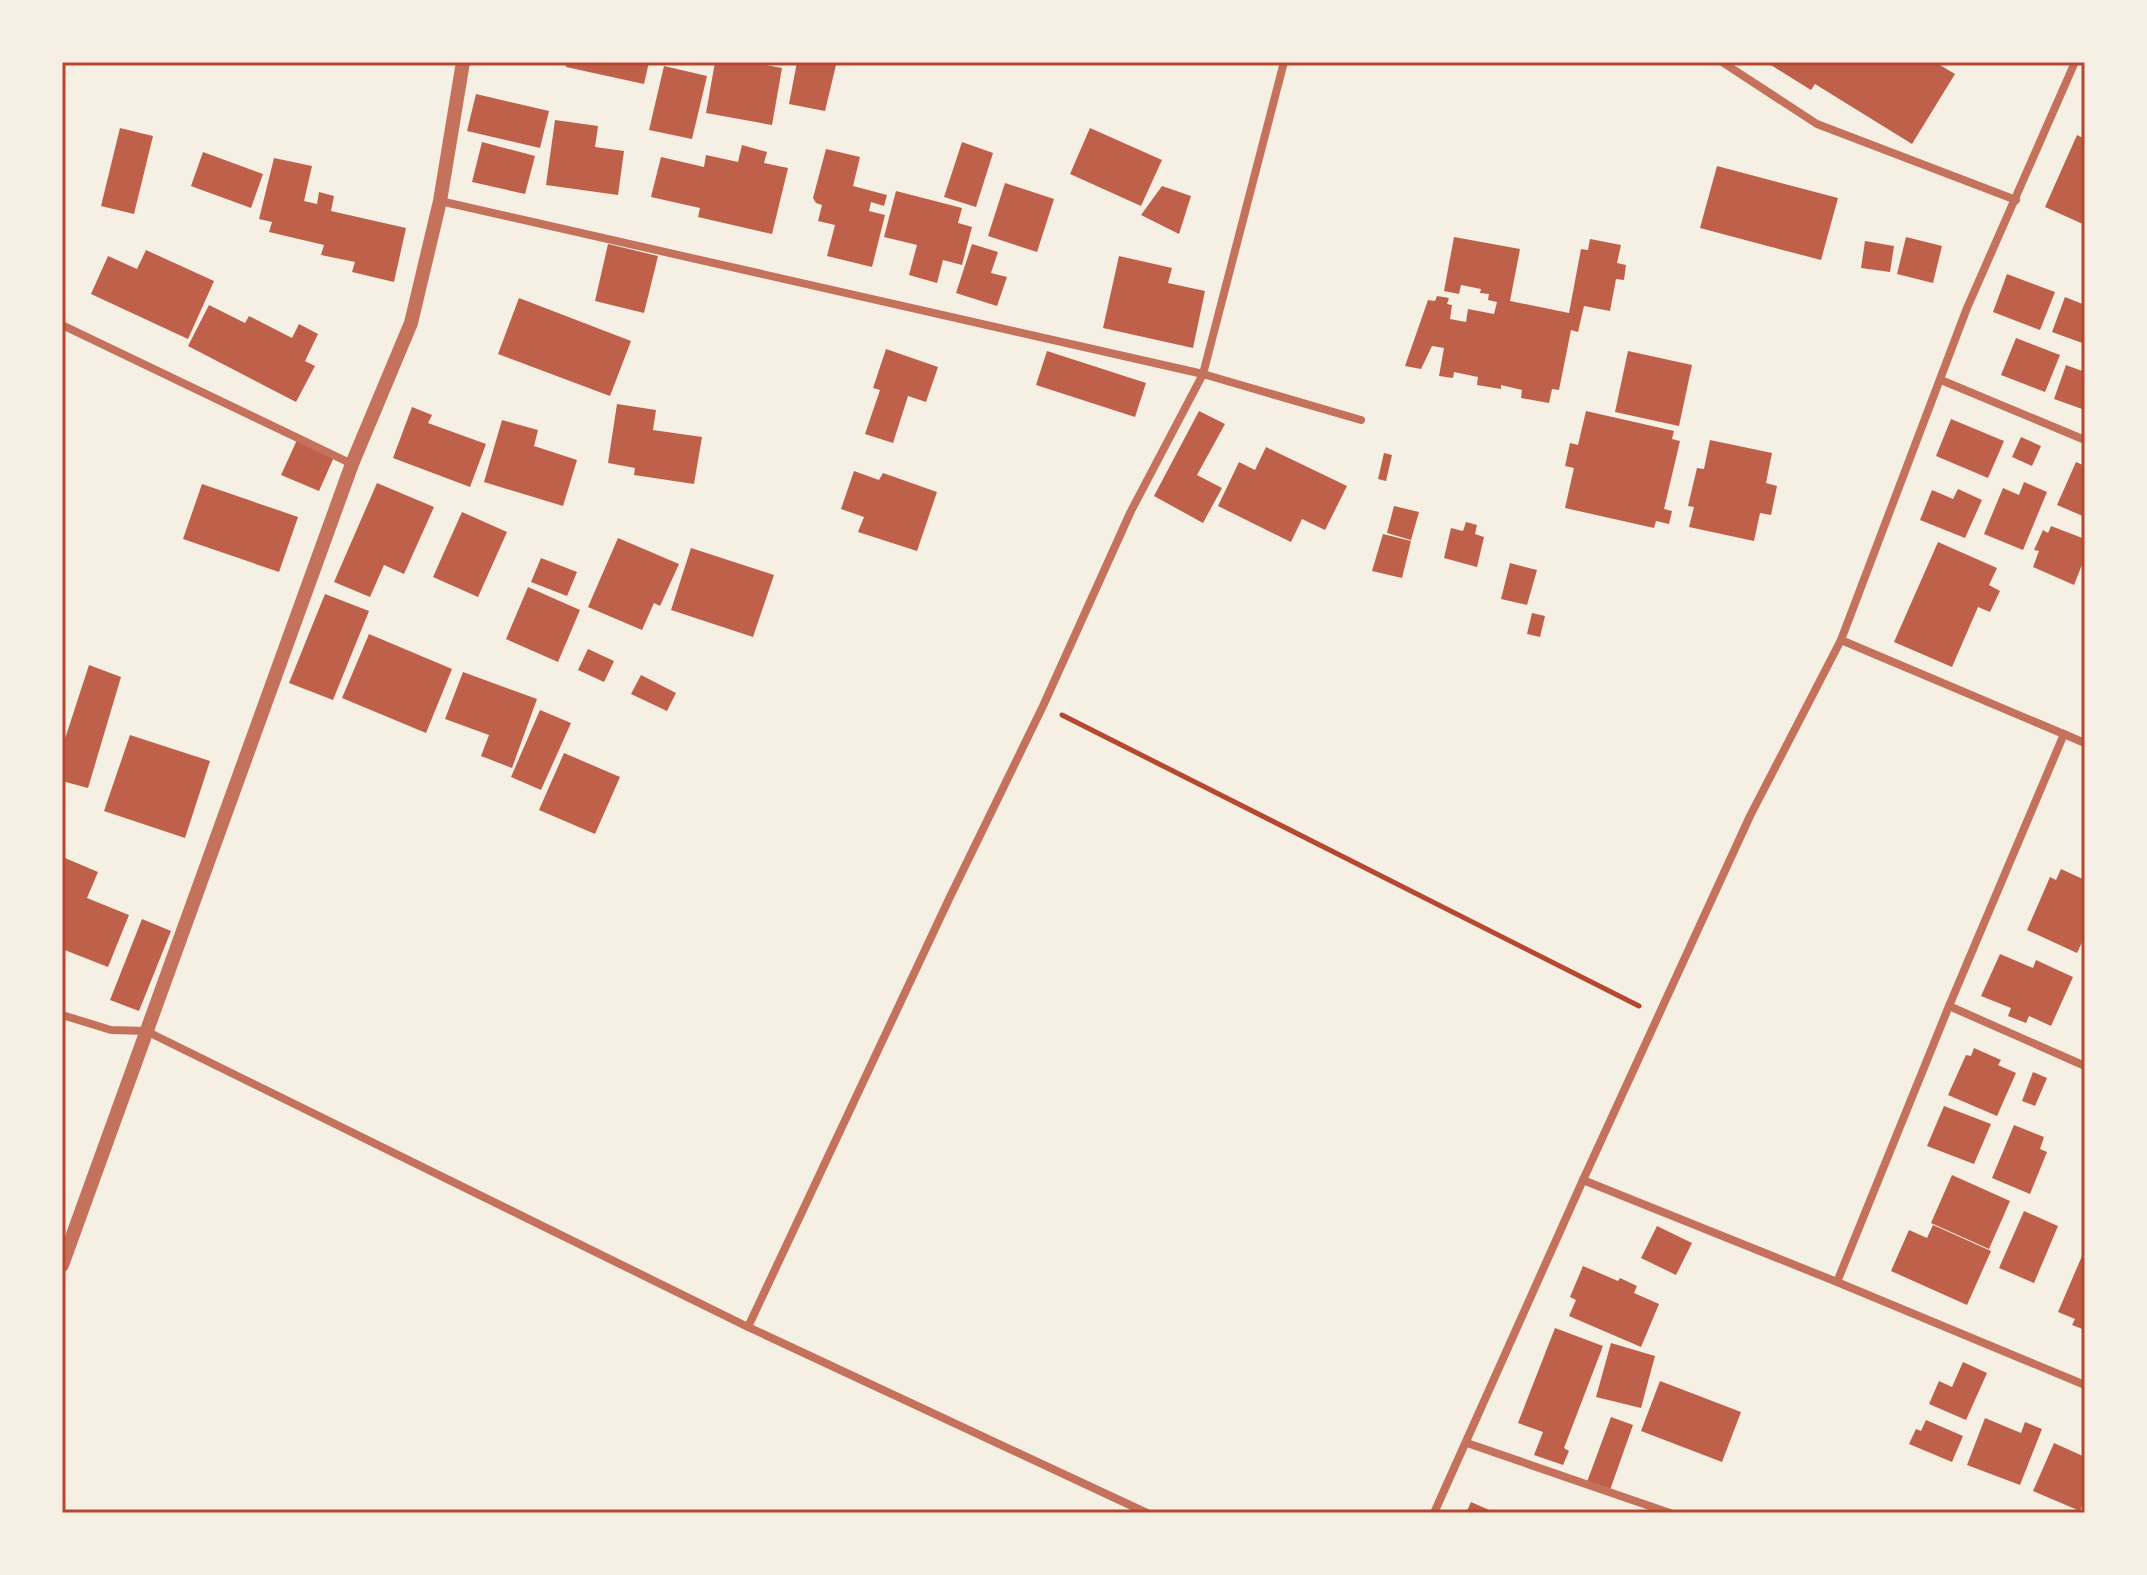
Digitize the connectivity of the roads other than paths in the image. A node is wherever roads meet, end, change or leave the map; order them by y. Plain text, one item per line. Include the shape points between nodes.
1 (463, 62) edge
2 (1284, 62) edge
3 (1722, 62) edge
4 (2075, 62) edge
5 (2016, 200) junction
6 (440, 201) junction
7 (62, 325) edge
8 (1203, 374) junction
9 (1941, 380) junction
10 (1361, 420) dead end
11 (2085, 440) edge
12 (352, 464) junction
13 (1841, 640) junction
14 (2064, 734) junction
15 (2085, 743) edge
16 (1949, 1006) junction
17 (62, 1015) edge
18 (146, 1031) junction
19 (2085, 1066) edge
20 (1583, 1180) junction
21 (62, 1265) edge
22 (1837, 1282) junction
23 (748, 1327) junction
24 (2085, 1385) edge
25 (1467, 1443) junction
26 (1147, 1513) edge
27 (1434, 1513) edge
28 (1670, 1513) edge

1 - 6 street
2 - 8 street
3 - 5 street via 1817,124
4 - 5 street
5 - 9 street
6 - 8 street
6 - 12 street via 411,323
7 - 12 street
8 - 10 street
8 - 23 street via 1131,511
9 - 11 street
9 - 13 street
12 - 18 street
13 - 14 street
13 - 20 street via 1750,816
14 - 15 street
14 - 16 street
16 - 19 street
16 - 22 street
17 - 18 street via 111,1030
18 - 21 street
18 - 23 street
20 - 22 street
20 - 25 street
22 - 24 street
23 - 26 street
25 - 27 street
25 - 28 street

